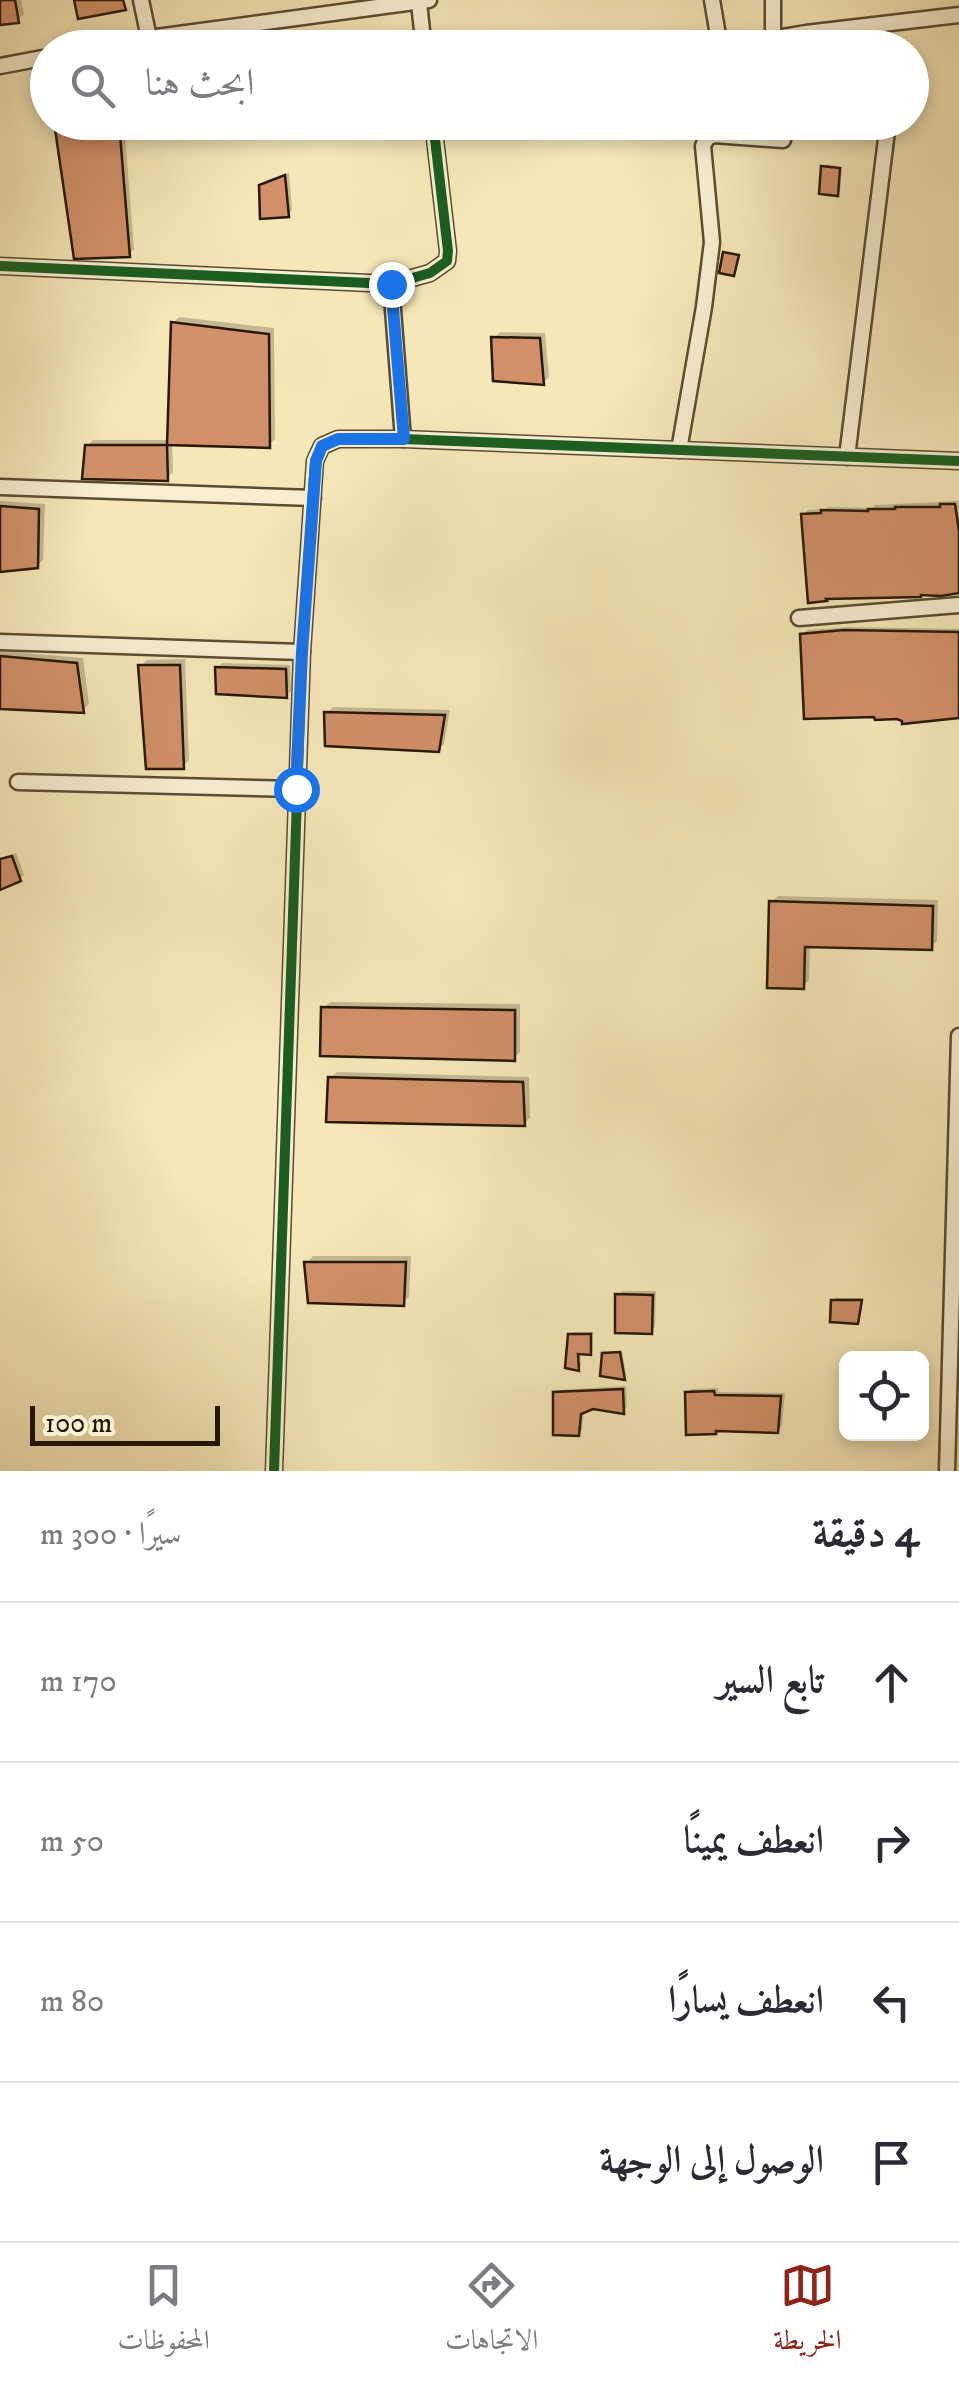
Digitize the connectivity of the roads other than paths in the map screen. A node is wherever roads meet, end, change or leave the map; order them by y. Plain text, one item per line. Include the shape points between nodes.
1 (141, 0) edge
2 (304, 0) edge
3 (712, 0) edge
4 (773, 0) edge
5 (941, 0) edge
6 (424, 1) edge
7 (959, 15) edge
8 (310, 16) junction
9 (942, 17) junction
10 (147, 30) edge
11 (208, 30) edge
12 (424, 30) edge
13 (716, 30) edge
14 (772, 30) edge
15 (837, 30) edge
16 (30, 60) edge
17 (0, 66) edge
18 (435, 140) edge
19 (705, 140) edge
20 (887, 140) edge
21 (0, 266) edge
22 (391, 284) junction
23 (404, 439) junction
24 (680, 450) junction
25 (846, 456) junction
26 (959, 461) edge
27 (0, 487) edge
28 (313, 498) junction
29 (959, 605) edge
30 (799, 618) dead end
31 (0, 642) edge
32 (302, 652) junction
33 (18, 782) dead end
34 (296, 789) junction
35 (959, 1036) edge
36 (274, 1471) edge
37 (947, 1471) edge

1 - 10 street
2 - 8 street
3 - 13 street
4 - 14 street
5 - 9 street
6 - 8 street
6 - 12 street
7 - 9 street
8 - 11 street
9 - 15 street
16 - 17 street
18 - 22 street via 447,261
19 - 24 street via 712,242
20 - 25 street
21 - 22 street
22 - 23 street
23 - 24 street
23 - 28 street via 328,442 316,461
24 - 25 street
25 - 26 street
27 - 28 street
28 - 32 street
29 - 30 street
31 - 32 street
32 - 34 street
33 - 34 street
34 - 36 street
35 - 37 street

